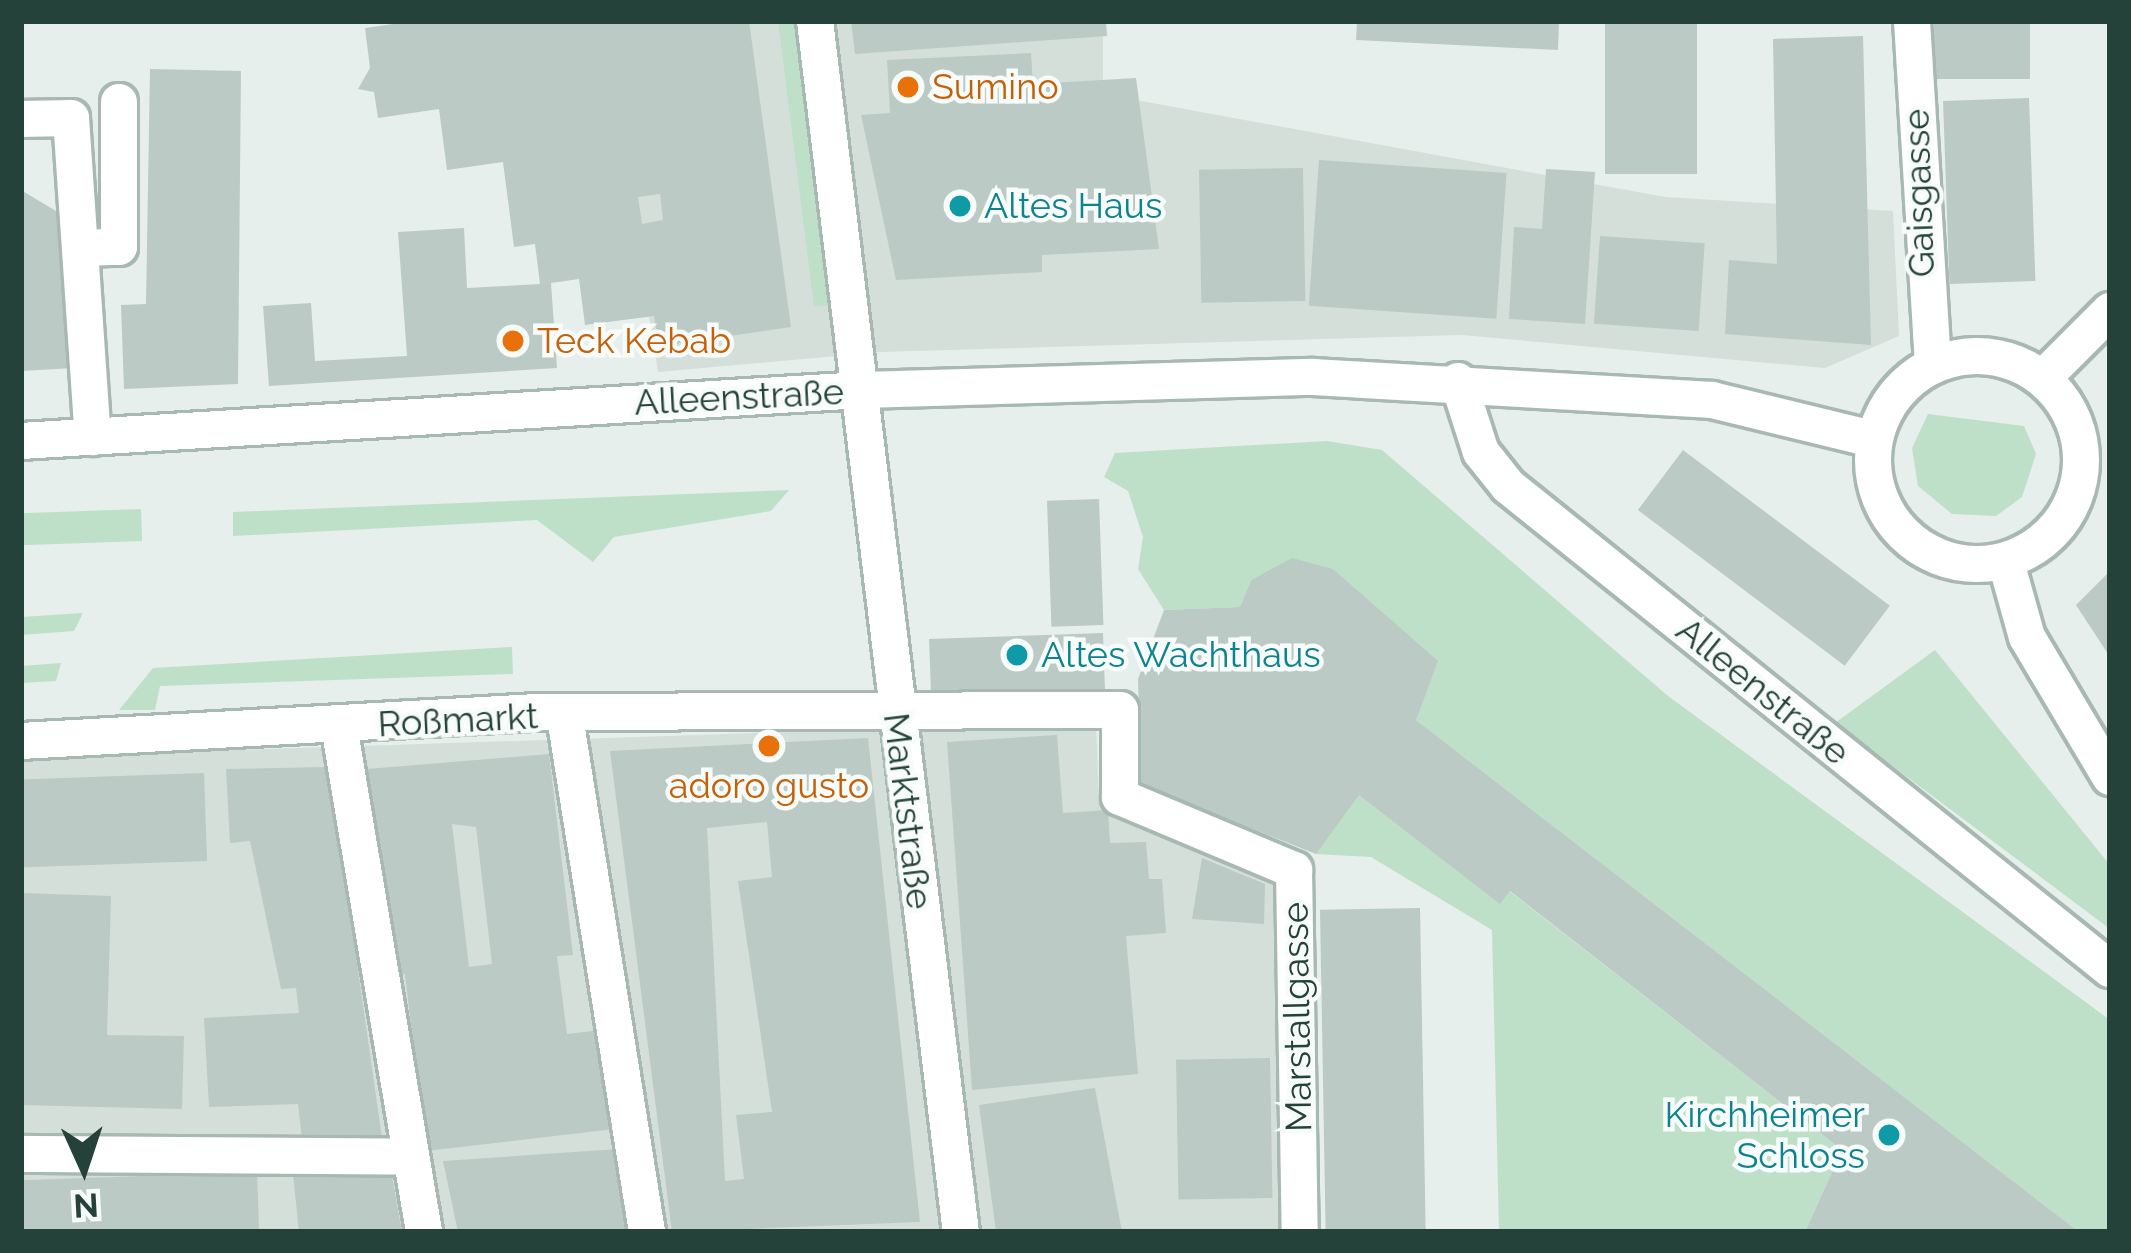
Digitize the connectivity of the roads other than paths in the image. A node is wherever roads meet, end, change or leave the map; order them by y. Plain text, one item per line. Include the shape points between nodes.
1 (815, 21) edge
2 (1912, 21) edge
3 (118, 102) dead end
4 (21, 118) edge
5 (81, 248) junction
6 (2110, 311) edge
7 (1933, 364) junction
8 (2043, 378) junction
9 (1458, 381) junction
10 (862, 390) junction
11 (93, 437) junction
12 (1872, 439) junction
13 (21, 441) edge
14 (2006, 562) junction
15 (551, 715) junction
16 (896, 716) junction
17 (339, 726) junction
18 (21, 740) edge
19 (2110, 777) edge
20 (2110, 969) edge
21 (21, 1154) edge
22 (407, 1157) junction
23 (424, 1232) edge
24 (647, 1232) edge
25 (961, 1232) edge
26 (1300, 1232) edge

1 - 10 street, Marktstraße
2 - 7 street, Gaisgasse
3 - 5 street via 118,248
4 - 5 street via 71,118
5 - 11 street
6 - 8 street
7 - 8 street via 2009,360
7 - 12 street via 1900,389
8 - 14 street via 2076,425 2080,482 2054,532
9 - 10 street, Alleenstraße
9 - 12 street, Alleenstraße via 1712,400
9 - 20 street, Alleenstraße via 1481,452 1508,486
10 - 11 street, Alleenstraße
10 - 16 street, Marktstraße
11 - 13 street, Alleenstraße
12 - 14 street via 1886,513 1917,547 1960,565
14 - 19 street via 2027,637
15 - 16 street, Roßmarkt
15 - 17 street, Roßmarkt
15 - 24 street
16 - 25 street, Marktstraße
16 - 26 street, Marstallgasse via 1120,710 1120,797 1294,870
17 - 18 street, Roßmarkt
17 - 22 street
21 - 22 street
22 - 23 street

